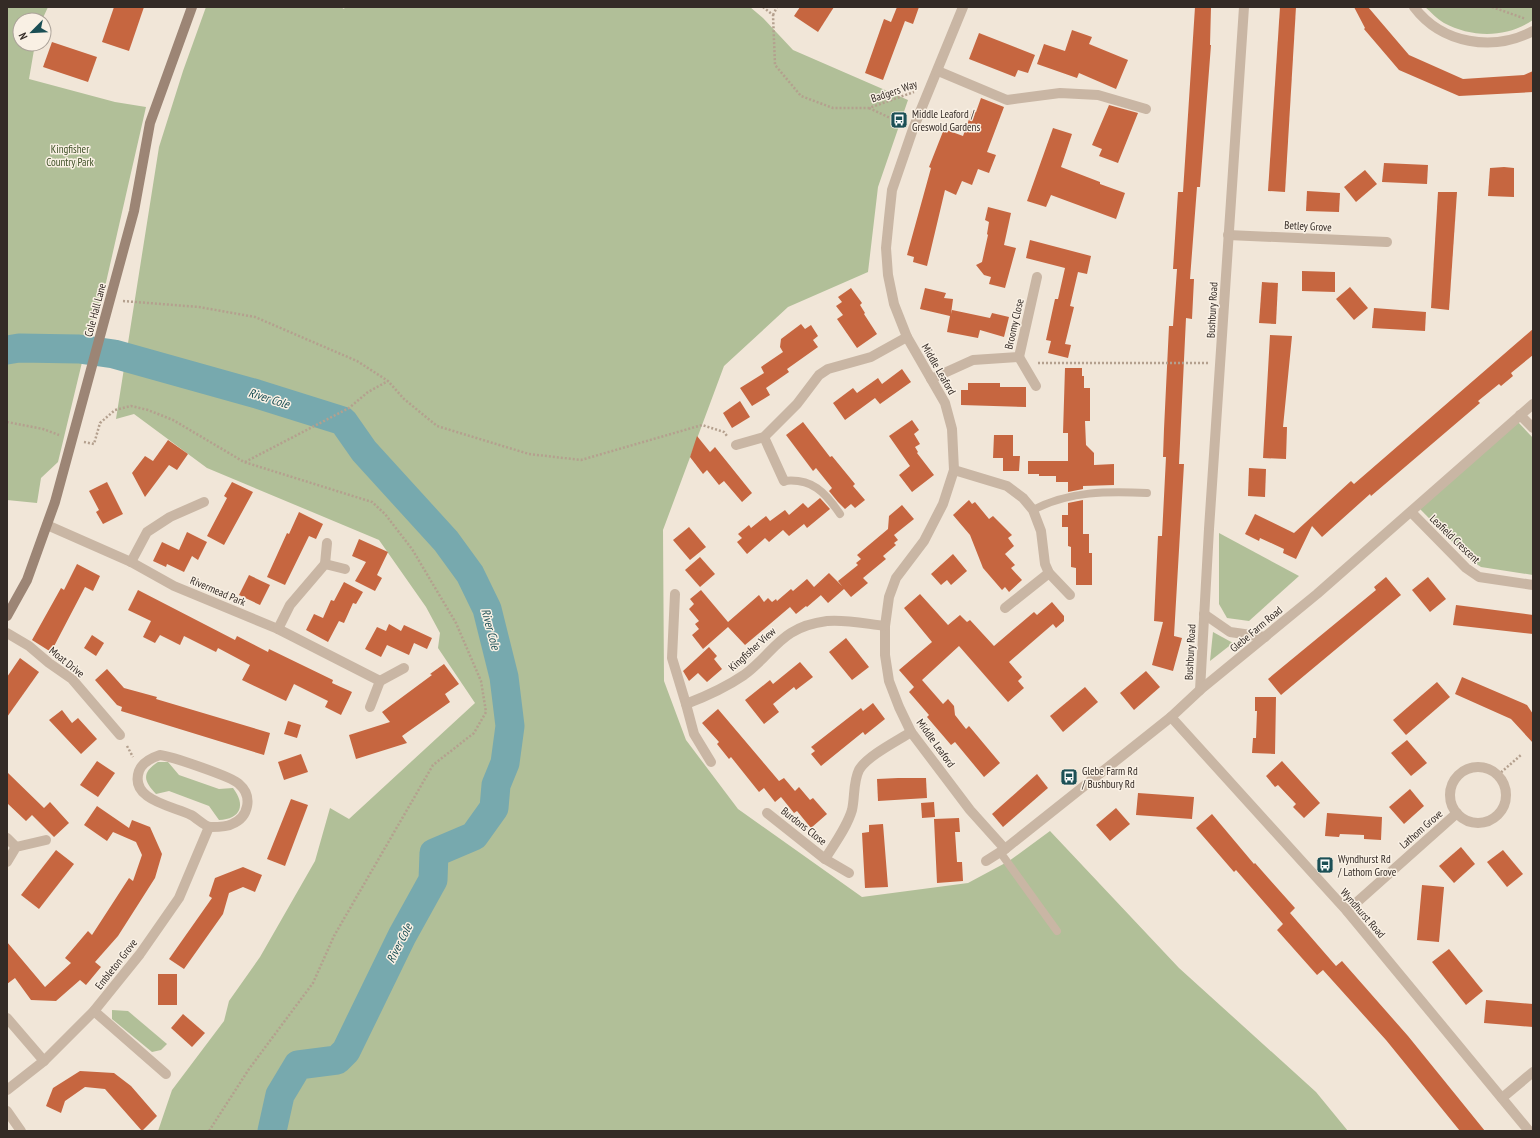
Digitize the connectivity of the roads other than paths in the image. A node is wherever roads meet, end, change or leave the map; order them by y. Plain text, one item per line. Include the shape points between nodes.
1 (192, 7) edge
2 (963, 7) edge
3 (1244, 7) edge
4 (1414, 7) edge
5 (1533, 31) edge
6 (938, 71) junction
7 (1146, 109) dead end
8 (1228, 235) junction
9 (1387, 242) dead end
10 (1037, 277) dead end
11 (907, 337) junction
12 (1019, 357) junction
13 (932, 379) junction
14 (1036, 386) dead end
15 (1533, 404) edge
16 (1520, 415) junction
17 (1533, 428) edge
18 (764, 437) junction
19 (736, 445) road end
20 (954, 470) junction
21 (784, 481) joint
22 (1147, 493) dead end
23 (204, 502) dead end
24 (1033, 510) junction
25 (1411, 512) junction
26 (840, 514) dead end
27 (47, 525) junction
28 (327, 543) dead end
29 (131, 562) junction
30 (325, 564) junction
31 (345, 569) dead end
32 (1050, 573) junction
33 (1533, 585) edge
34 (675, 594) dead end
35 (1070, 596) dead end
36 (1005, 608) dead end
37 (1204, 614) junction
38 (7, 616) edge
39 (885, 626) junction
40 (278, 629) junction
41 (7, 633) edge
42 (1265, 637) junction
43 (404, 668) dead end
44 (380, 681) junction
45 (1200, 690) junction
46 (686, 704) junction
47 (370, 707) dead end
48 (1171, 718) junction
49 (911, 732) junction
50 (120, 735) road end
51 (712, 762) dead end
52 (767, 813) dead end
53 (1457, 813) junction
54 (209, 827) junction
55 (7, 838) edge
56 (46, 840) dead end
57 (16, 847) junction
58 (1002, 850) junction
59 (825, 858) junction
60 (986, 861) dead end
61 (7, 862) edge
62 (849, 873) dead end
63 (1347, 911) junction
64 (1057, 931) dead end
65 (94, 1011) junction
66 (7, 1018) edge
67 (44, 1061) junction
68 (1533, 1072) edge
69 (166, 1074) dead end
70 (7, 1090) edge
71 (1502, 1098) junction
72 (7, 1111) edge
73 (21, 1131) edge
74 (1529, 1131) edge

1 - 27 street, Cole Hall Lane via 150,123 134,211
2 - 6 street, Middle Leaford
3 - 8 street, Bushbury Road
4 - 5 street via 1421,16 1442,32 1467,42 1493,44 1519,38
6 - 7 street via 1007,100 1060,93 1098,95
6 - 11 street, Middle Leaford via 913,129 892,190 886,248 888,275 894,304
8 - 9 street, Betley Grove
8 - 37 street, Bushbury Road
10 - 12 street, Broomy Close
11 - 13 street, Middle Leaford
11 - 18 street via 871,357 828,369 819,375 797,404
12 - 13 street, Broomy Close via 973,360
12 - 14 street
13 - 20 street, Middle Leaford via 945,403 952,429
15 - 16 street, Glebe Farm Road
16 - 17 street
16 - 25 street, Glebe Farm Road
18 - 19 street
18 - 21 street
20 - 24 street via 1007,486 1023,498
20 - 39 street, Middle Leaford via 943,504 924,541 896,578 889,597
21 - 26 lane via 797,480 812,485 827,496
22 - 24 lane via 1082,493 1046,503
23 - 29 street via 170,517 147,532
24 - 32 street via 1041,531 1045,564
25 - 33 street, Leafield Crescent via 1466,568 1479,577
25 - 42 street, Glebe Farm Road
27 - 29 street, Rivermead Park
27 - 38 street, Cole Hall Lane via 27,580
28 - 30 street
29 - 40 street, Rivermead Park via 174,586
30 - 31 street
30 - 40 street via 290,605
32 - 35 street
32 - 36 street
34 - 46 street via 672,658
37 - 42 street, Bushbury Road via 1230,632
37 - 45 street, Bushbury Road
39 - 46 street, Kingfisher View via 827,621 802,627 788,633 745,674 718,692
39 - 49 street, Middle Leaford via 885,655 889,681
40 - 44 street, Rivermead Park
41 - 50 street, Moat Drive via 29,646 72,679
42 - 45 street, Glebe Farm Road
43 - 44 street
44 - 47 street
45 - 48 street, Glebe Farm Road
46 - 51 street via 694,734
48 - 58 street, Glebe Farm Road
48 - 63 street, Wyndhurst Road
49 - 58 street, Middle Leaford
49 - 59 street, Burdons Close via 859,769 852,810
52 - 59 street, Burdons Close
53 - 53 street, Lathom Grove via 1464,819 1481,822 1497,815 1502,808 1506,791 1498,775 1487,769 1475,767 1459,774 1451,789 1453,806
53 - 63 street, Lathom Grove
54 - 54 street via 190,815 146,797 138,785 140,768 153,758 165,756 238,783 246,794 248,807 245,813 232,825
54 - 65 street, Embleton Grove via 179,898 140,954
55 - 57 street
56 - 57 street
57 - 61 street
58 - 60 street, Glebe Farm Road
58 - 64 lane
59 - 62 street, Burdons Close
63 - 71 street, Wyndhurst Road
65 - 67 street, Embleton Grove
65 - 69 street
66 - 67 street
67 - 70 street, Embleton Grove
68 - 71 street
71 - 74 street, Wyndhurst Road
72 - 73 street

